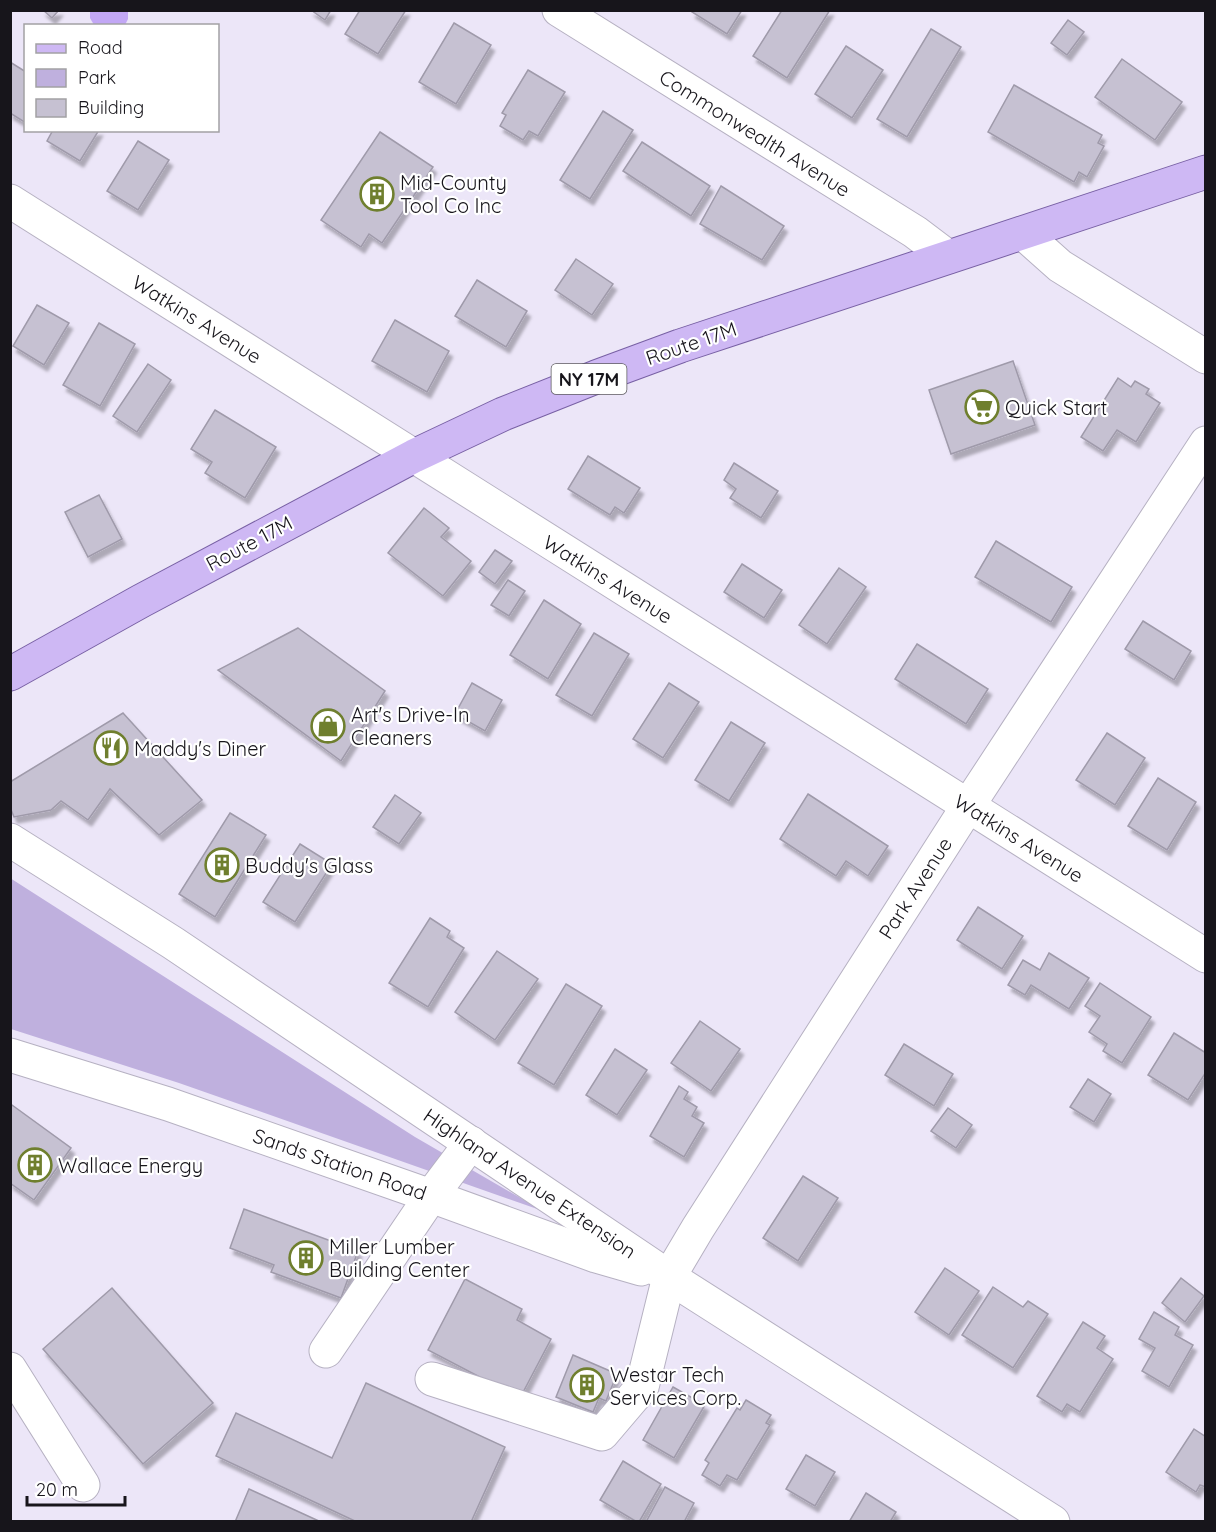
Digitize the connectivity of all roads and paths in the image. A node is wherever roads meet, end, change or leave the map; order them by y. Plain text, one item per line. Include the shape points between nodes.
1 (559, 10) edge
2 (1206, 172) edge
3 (10, 201) edge
4 (1023, 233) junction
5 (948, 257) junction
6 (1206, 357) edge
7 (1206, 443) edge
8 (414, 456) junction
9 (10, 674) edge
10 (968, 806) junction
11 (10, 840) edge
12 (1206, 956) edge
13 (10, 1055) edge
14 (471, 1143) junction
15 (431, 1196) junction
16 (669, 1277) junction
17 (326, 1351) dead end
18 (10, 1369) edge
19 (432, 1379) dead end
20 (83, 1485) dead end
21 (1053, 1521) edge

1 - 5 street, Commonwealth Avenue via 915,232
2 - 4 main road, Route 17M / NY 17M
3 - 8 street, Watkins Avenue
4 - 5 main road, Route 17M / NY 17M
4 - 6 street via 1060,266
5 - 8 main road, Route 17M / NY 17M via 596,377 503,414
7 - 10 street, Park Avenue
8 - 9 main road, Route 17M / NY 17M
8 - 10 street, Watkins Avenue
10 - 12 street, Watkins Avenue
10 - 16 street, Park Avenue
11 - 14 street, Highland Avenue Extension via 173,943
13 - 15 street, Sands Station Road via 168,1104
14 - 15 street
14 - 16 street, Highland Avenue Extension
15 - 16 street, Sands Station Road via 596,1256
15 - 17 street
16 - 19 street, Park Avenue via 642,1387 602,1434
16 - 21 street, Highland Avenue Extension
18 - 20 street

